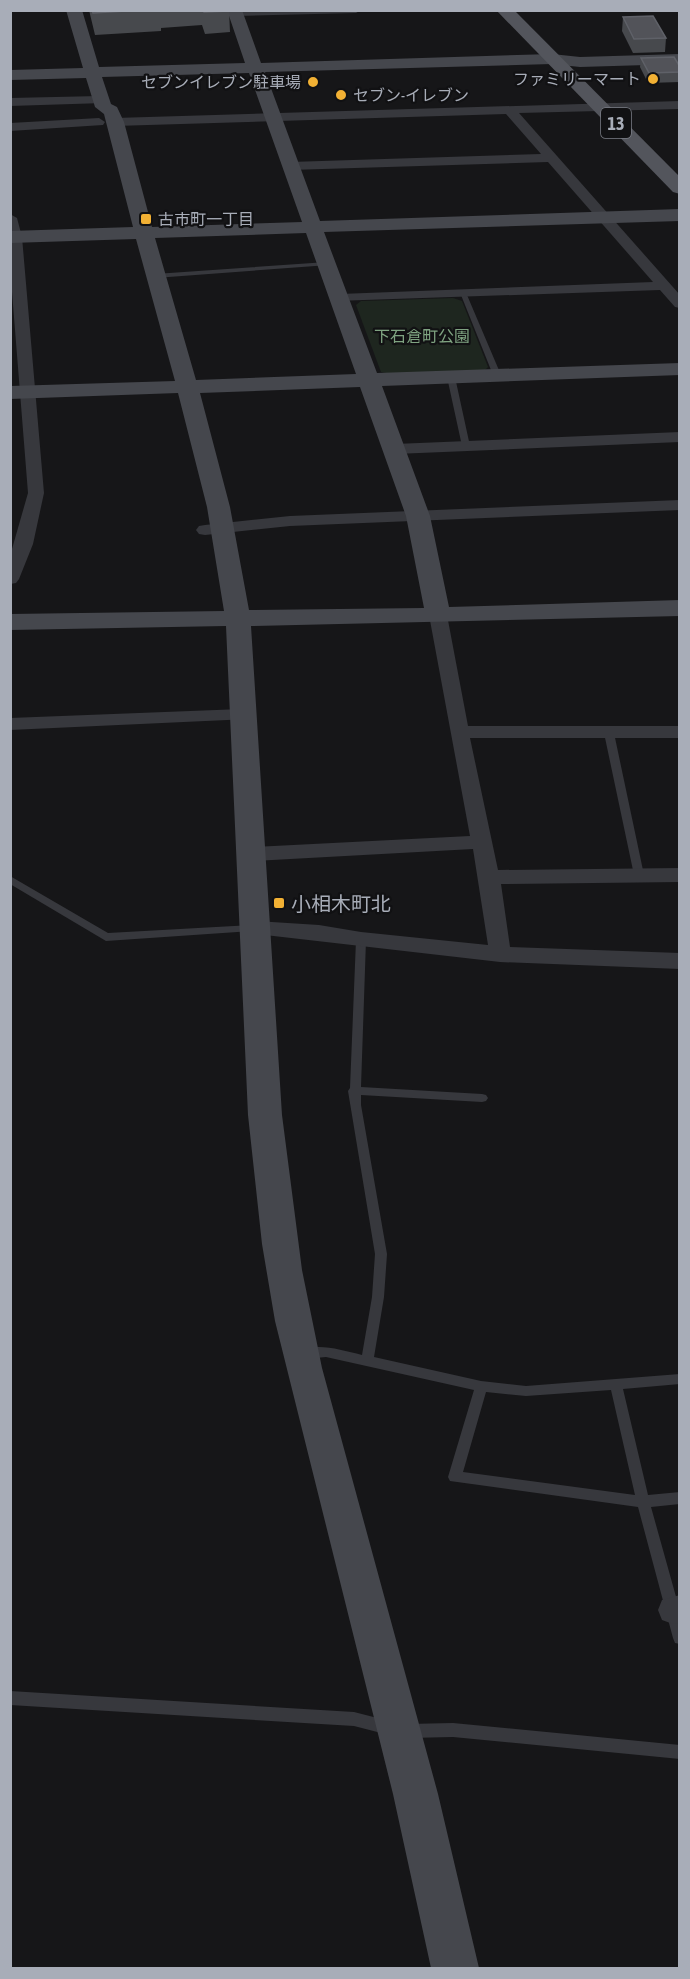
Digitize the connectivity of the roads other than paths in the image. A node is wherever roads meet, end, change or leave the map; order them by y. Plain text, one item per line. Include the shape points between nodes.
1 (74, 10) edge
2 (356, 10) edge
3 (504, 10) edge
4 (234, 12) edge
5 (680, 52) edge
6 (680, 58) edge
7 (552, 59) junction
8 (254, 67) junction
9 (91, 72) junction
10 (10, 75) edge
11 (10, 102) edge
12 (680, 105) edge
13 (601, 107) junction
14 (508, 110) junction
15 (104, 113) junction
16 (274, 117) junction
17 (10, 127) edge
18 (549, 158) junction
19 (291, 166) junction
20 (680, 188) edge
21 (680, 215) edge
22 (10, 218) edge
23 (604, 218) junction
24 (315, 228) junction
25 (135, 233) junction
26 (13, 237) edge
27 (327, 264) junction
28 (155, 276) junction
29 (663, 286) junction
30 (464, 295) junction
31 (340, 298) junction
32 (680, 304) edge
33 (680, 369) edge
34 (497, 375) junction
35 (451, 377) junction
36 (370, 380) junction
37 (178, 387) junction
38 (20, 393) edge
39 (680, 437) edge
40 (466, 446) junction
41 (395, 449) junction
42 (680, 505) edge
43 (418, 516) junction
44 (212, 529) junction
45 (10, 579) edge
46 (235, 604) junction
47 (680, 608) edge
48 (438, 615) junction
49 (10, 622) edge
50 (242, 715) junction
51 (10, 724) edge
52 (459, 732) junction
53 (680, 732) edge
54 (609, 733) junction
55 (482, 842) junction
56 (253, 854) junction
57 (639, 875) junction
58 (680, 875) edge
59 (489, 878) junction
60 (10, 879) edge
61 (256, 928) junction
62 (361, 940) junction
63 (500, 954) junction
64 (680, 961) edge
65 (354, 1091) junction
66 (482, 1098) dead end
67 (301, 1355) junction
68 (367, 1359) junction
69 (680, 1379) edge
70 (616, 1385) junction
71 (481, 1386) junction
72 (680, 1498) edge
73 (643, 1502) junction
74 (677, 1619) edge
75 (10, 1698) edge
76 (399, 1731) junction
77 (680, 1752) edge
78 (454, 1968) edge

1 - 9 street
2 - 4 street
3 - 7 main road, 13
4 - 8 street
5 - 7 street
6 - 7 street via 580,62
7 - 8 street
7 - 13 main road, 13
8 - 9 street
8 - 16 street
9 - 10 street
9 - 15 street
11 - 15 street
12 - 13 street
13 - 14 street
13 - 20 main road, 13
14 - 16 street
14 - 18 street
15 - 16 street
15 - 17 street
15 - 25 street
16 - 19 street
18 - 19 street
18 - 23 street
19 - 24 street
21 - 23 street
22 - 26 street
23 - 24 street
23 - 29 street
24 - 25 street
24 - 27 street
25 - 26 street
25 - 28 street
25 - 37 street
26 - 38 street
27 - 28 lane
27 - 31 street
28 - 37 street
29 - 30 street
29 - 32 street
30 - 31 street
30 - 34 lane
31 - 36 street
33 - 34 street
34 - 35 street
35 - 36 street
35 - 40 lane
36 - 37 street
36 - 41 street
37 - 38 street
37 - 44 street
38 - 45 street via 36,493 24,544
39 - 40 street
40 - 41 street
41 - 43 street
42 - 43 street
43 - 44 street via 290,521
43 - 48 street
44 - 46 street via 215,561
46 - 48 street
46 - 49 street
46 - 50 street
47 - 48 street
48 - 52 street
50 - 51 street
50 - 56 street
52 - 54 street
52 - 55 street
53 - 54 street
54 - 57 lane
55 - 56 street
55 - 59 street
56 - 61 street
57 - 58 street
57 - 59 street
59 - 63 street
60 - 61 lane via 106,937
61 - 62 street via 320,932
61 - 67 street via 272,1189
62 - 63 street
62 - 65 lane
63 - 64 street
65 - 66 lane
65 - 68 lane via 381,1254
67 - 68 lane via 326,1352
67 - 76 street
68 - 71 lane
69 - 70 lane
70 - 71 lane via 526,1391
70 - 73 lane
71 - 73 lane via 455,1477
72 - 73 lane
73 - 74 lane
75 - 76 lane via 354,1719
76 - 77 lane via 453,1730
76 - 78 street via 442,1903

